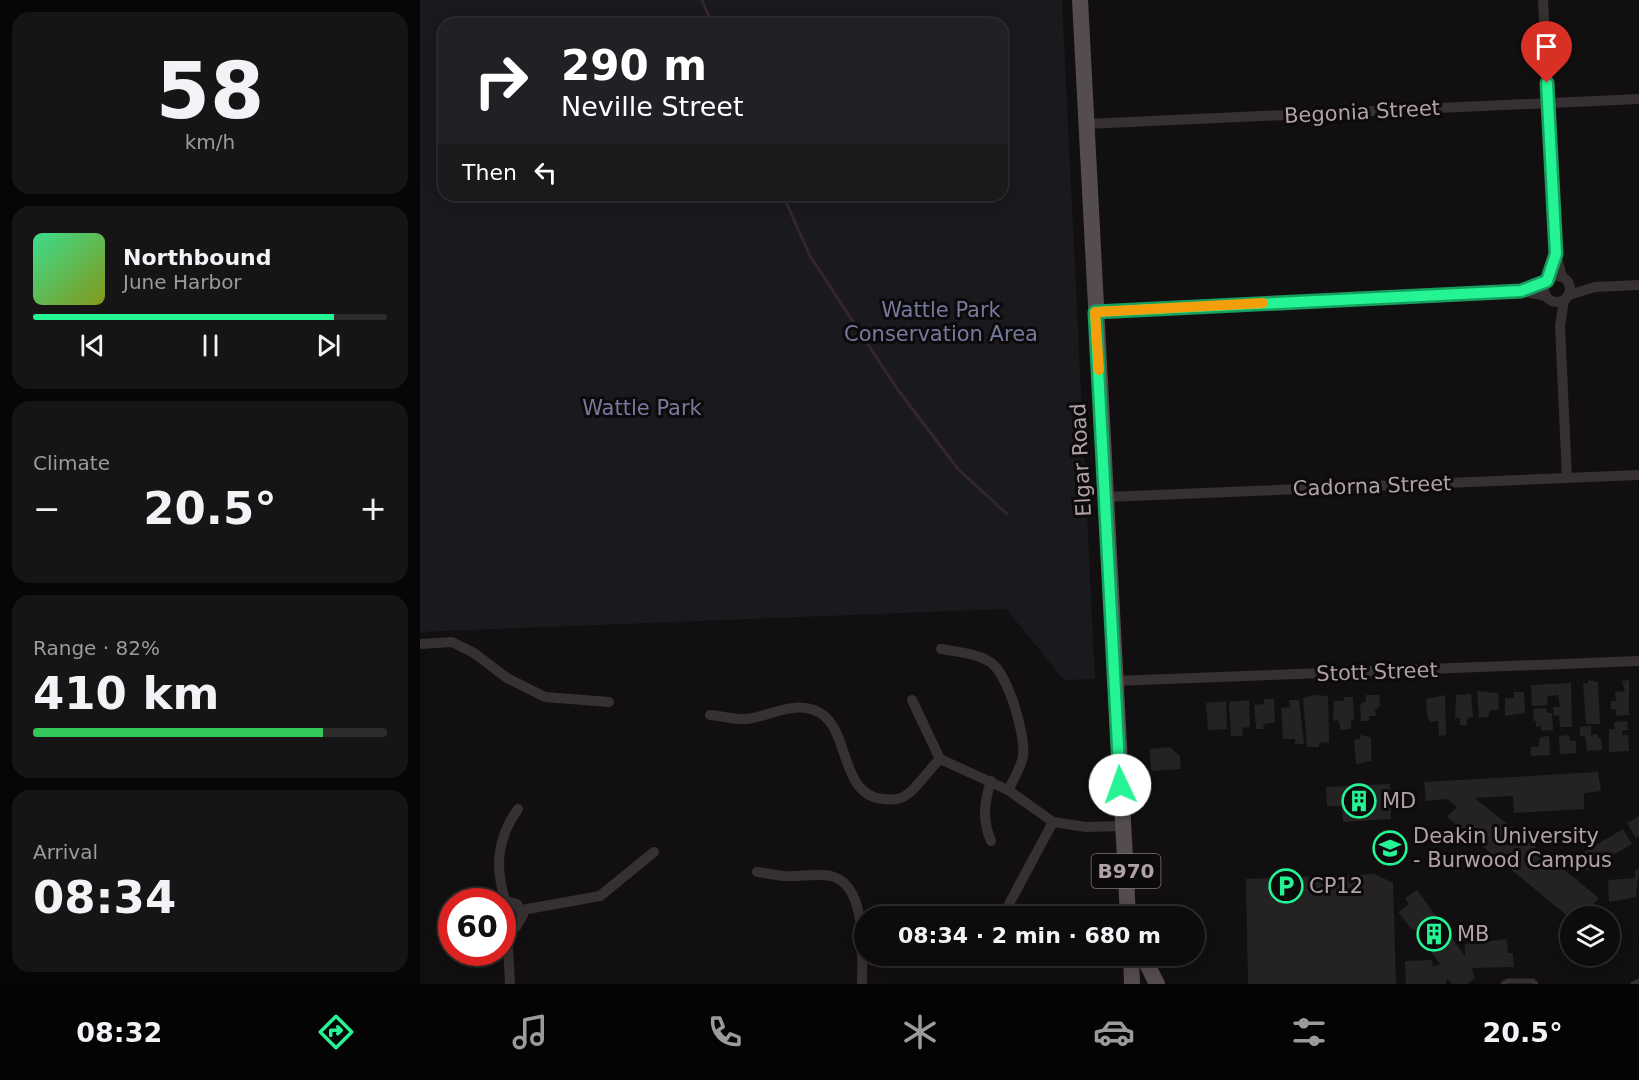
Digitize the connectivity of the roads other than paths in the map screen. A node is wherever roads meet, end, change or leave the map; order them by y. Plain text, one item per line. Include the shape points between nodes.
1 (1080, 0) edge
2 (1543, 0) edge
3 (1639, 99) edge
4 (1548, 104) junction
5 (1086, 124) junction
6 (1556, 254) junction
7 (1565, 279) junction
8 (1548, 280) junction
9 (1639, 285) edge
10 (1595, 287) junction
11 (1521, 291) junction
12 (1567, 297) junction
13 (1549, 298) junction
14 (1095, 312) junction
15 (1560, 326) junction
16 (1639, 476) edge
17 (1567, 478) junction
18 (1106, 497) junction
19 (420, 644) edge
20 (941, 649) dead end
21 (1639, 661) edge
22 (1115, 681) junction
23 (912, 700) dead end
24 (609, 702) dead end
25 (710, 715) dead end
26 (940, 759) junction
27 (991, 782) junction
28 (1008, 789) junction
29 (518, 809) dead end
30 (1053, 822) junction
31 (1123, 826) junction
32 (991, 841) dead end
33 (654, 852) dead end
34 (757, 872) dead end
35 (501, 888) edge
36 (516, 904) edge
37 (1009, 904) dead end
38 (1127, 906) edge
39 (522, 910) junction
40 (516, 924) edge
41 (508, 966) edge
42 (1131, 966) edge
43 (1148, 966) edge
44 (1639, 981) edge
45 (510, 984) edge
46 (862, 984) edge
47 (1132, 984) edge
48 (1157, 984) edge
49 (1503, 984) edge
50 (1536, 984) edge
51 (1633, 984) edge

1 - 5 main road, Elgar Road / B970
2 - 4 street
3 - 4 street, Begonia Street
4 - 5 street, Begonia Street
4 - 6 street
5 - 14 main road, Elgar Road / B970
6 - 7 street
6 - 8 street
7 - 8 street
7 - 10 street
7 - 12 street
8 - 11 street
8 - 13 street via 1544,288
9 - 10 street
10 - 12 street
11 - 13 street
11 - 14 street
12 - 13 street
12 - 15 street
13 - 15 street
14 - 18 main road, Elgar Road / B970
15 - 17 street
16 - 17 street, Cadorna Street
17 - 18 street, Cadorna Street
18 - 22 main road, Elgar Road / B970
19 - 24 street via 452,642 545,697
20 - 28 street via 972,654 990,662 1003,675 1023,755
21 - 22 street, Stott Street
22 - 31 main road, Elgar Road / B970
23 - 26 street
25 - 26 street via 745,719 793,707 814,710 830,720 853,775 863,791 876,799 905,796
26 - 27 street
27 - 28 street
27 - 32 street via 984,803 985,826
28 - 30 street
29 - 35 street via 506,826 499,848
30 - 31 street via 1086,827
30 - 37 street
31 - 38 main road, Elgar Road / B970
33 - 39 street via 600,896
34 - 46 street via 843,880 859,912
36 - 39 street
39 - 40 street via 520,923
41 - 45 street
42 - 47 main road
43 - 48 main road
44 - 51 lane
49 - 50 lane

